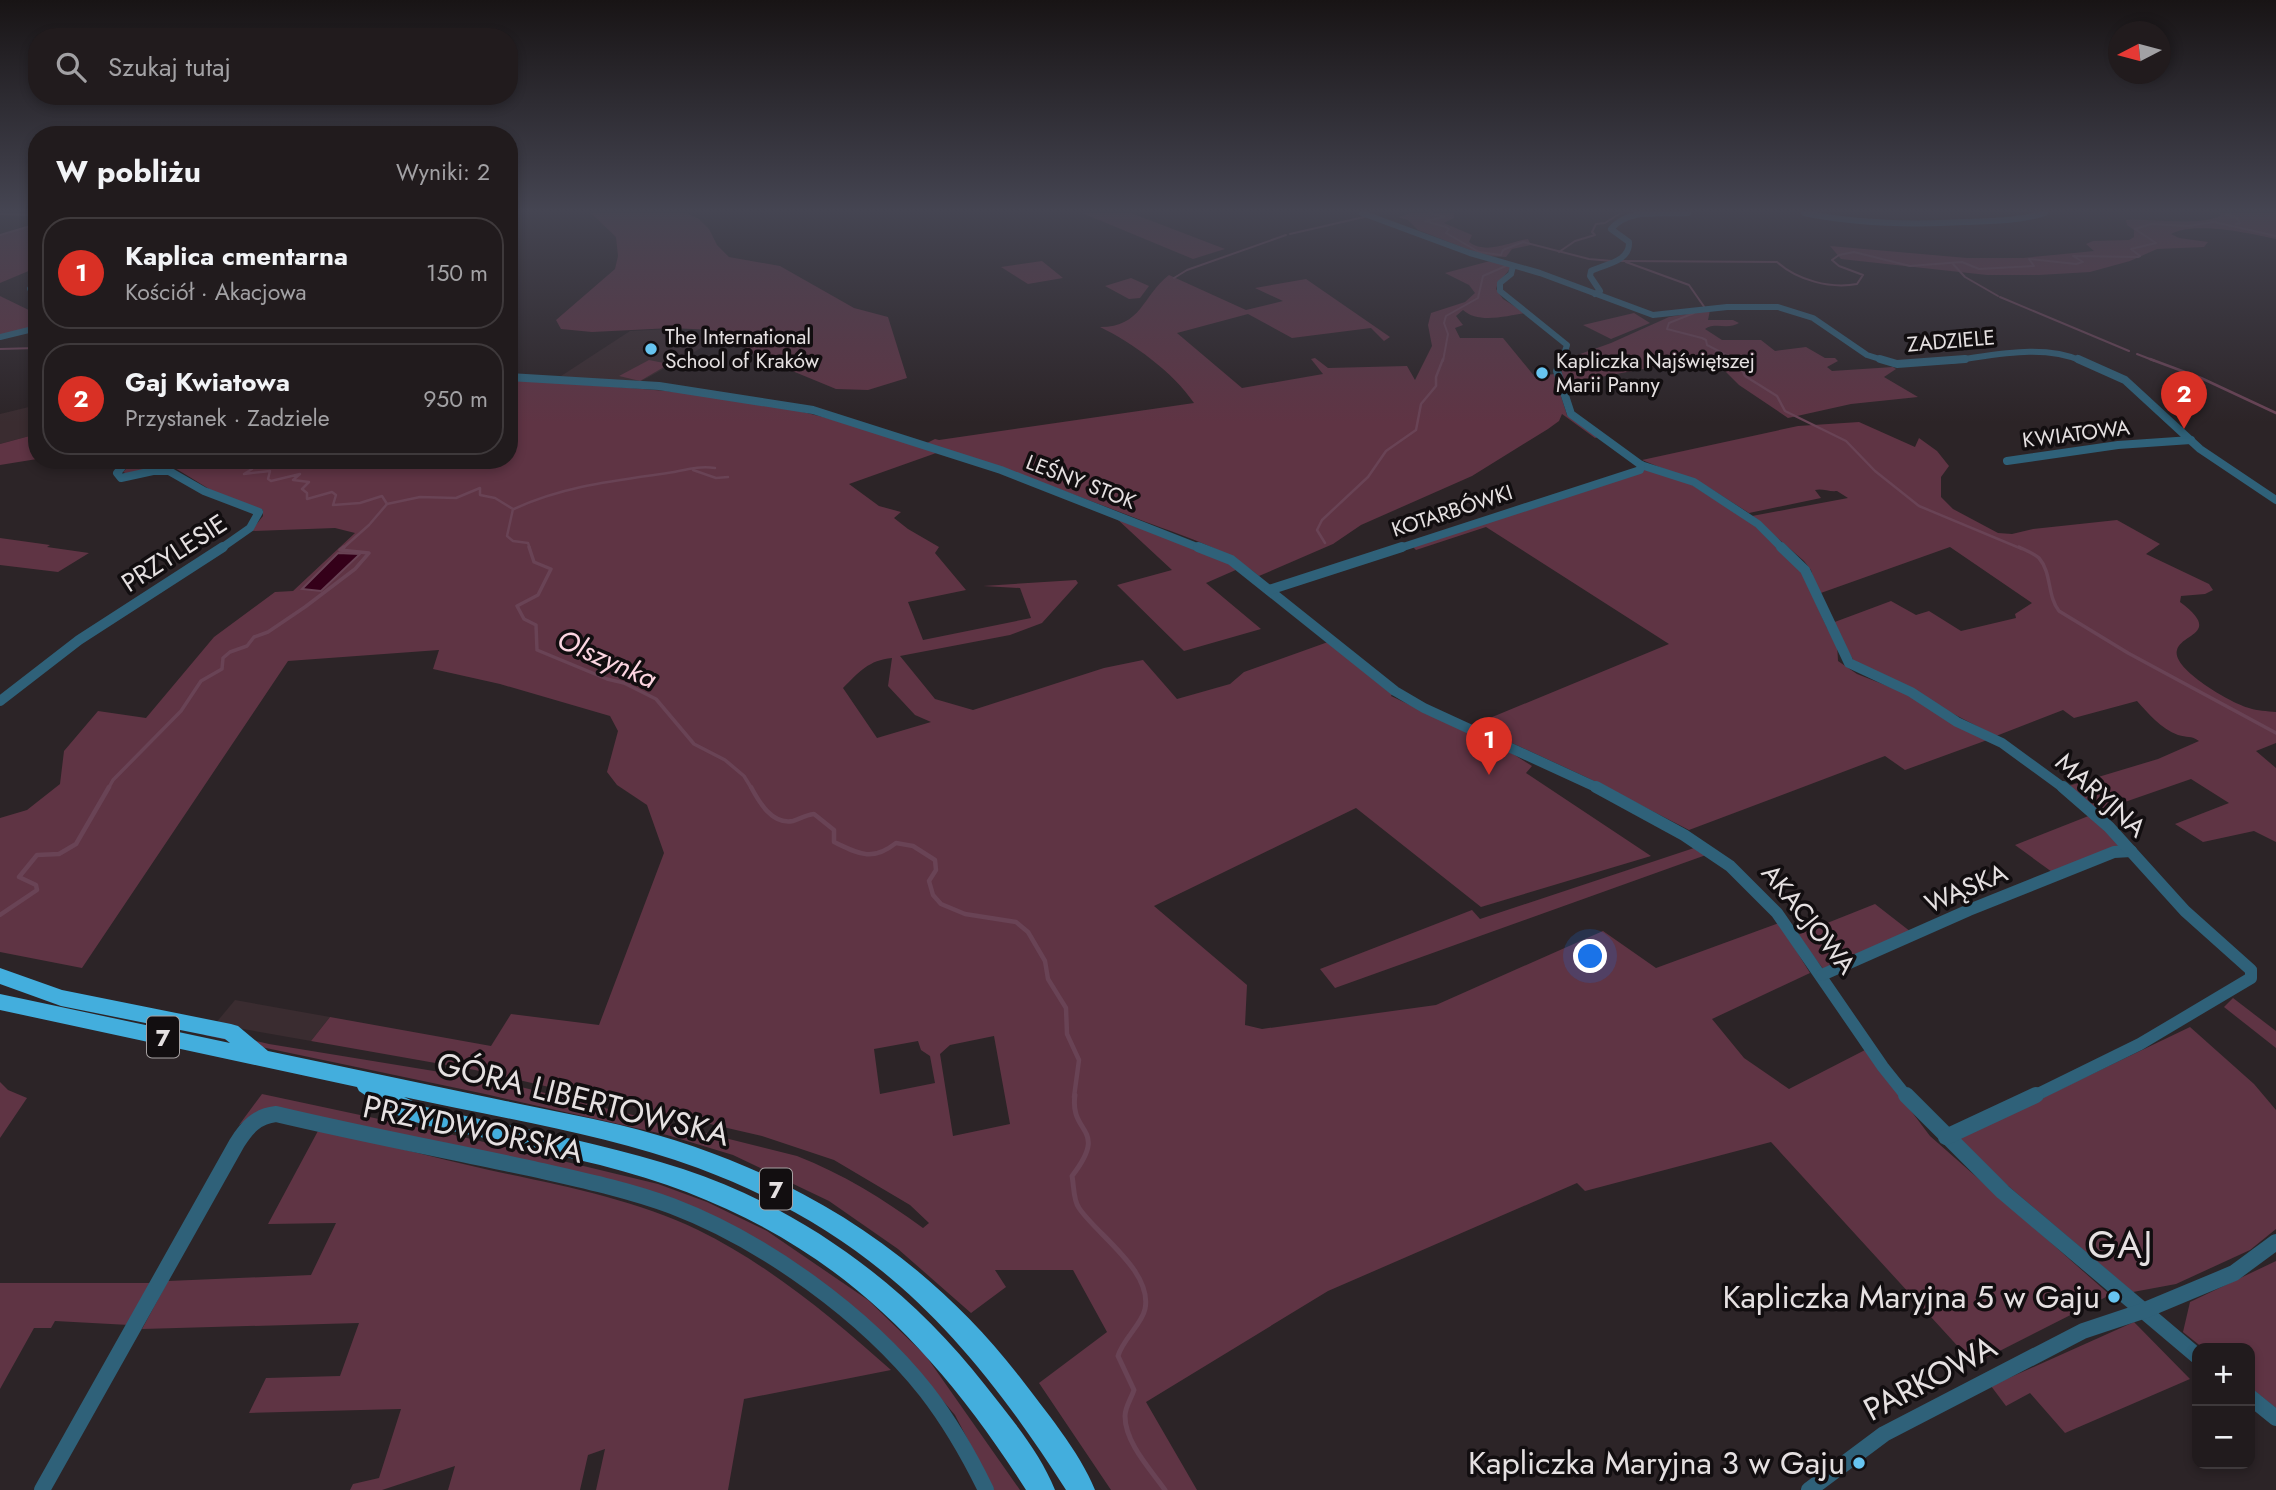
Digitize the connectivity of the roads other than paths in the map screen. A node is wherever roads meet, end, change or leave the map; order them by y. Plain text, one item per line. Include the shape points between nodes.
1 (1501, 283) edge
2 (1563, 283) edge
3 (1594, 283) edge
4 (1597, 294) junction
5 (28, 330) edge
6 (0, 337) edge
7 (518, 378) edge
8 (2191, 440) junction
9 (2007, 461) dead end
10 (1641, 464) junction
11 (120, 469) edge
12 (2276, 500) edge
13 (1269, 590) junction
14 (3, 697) edge
15 (2130, 852) junction
16 (1822, 975) junction
17 (0, 976) edge
18 (0, 1002) edge
19 (262, 1059) junction
20 (355, 1079) junction
21 (1946, 1137) junction
22 (2276, 1242) edge
23 (2143, 1311) junction
24 (2192, 1352) edge
25 (2255, 1401) edge
26 (2276, 1418) edge
27 (43, 1490) edge
28 (986, 1490) edge
29 (1042, 1490) edge
30 (1082, 1490) edge
31 (1809, 1490) edge

1 - 10 street, MARYJNA via 1500,291 1567,345 1557,371 1571,414
2 - 4 street, ZADZIELE
3 - 4 street via 1600,291
4 - 8 street, ZADZIELE via 1658,316 1727,307 1790,310 1813,318 1867,355 1897,364 2036,351 2067,354 2124,380
5 - 6 street
7 - 13 street, LEŚNY STOK via 659,386 813,410 1056,490 1219,555
8 - 9 street, KWIATOWA
8 - 12 street, ZADZIELE
10 - 13 street, KOTARBÓWKI via 1640,470
10 - 15 street, MARYJNA via 1710,490 1794,557 1805,570 1849,663 2002,743 2065,788
11 - 14 street, PRZYLESIE via 117,473 121,478 157,470 174,472 195,487 254,508 259,516 235,539 79,640
13 - 16 street, AKACJOWA via 1395,691 1546,761 1706,848 1751,884
15 - 16 street, WĄSKA via 2102,856
15 - 21 street, MARYJNA via 2185,911 2249,966 2251,978 2197,1014 2108,1062
16 - 21 street, AKACJOWA via 1884,1067
17 - 19 highway, 7 via 61,998 231,1032
18 - 19 highway, GÓRA LIBERTOWSKA / 7
19 - 20 highway, GÓRA LIBERTOWSKA / 7
20 - 29 highway, GÓRA LIBERTOWSKA / 7 via 413,1112 614,1158 696,1182 801,1234 867,1280 928,1336 988,1407
20 - 30 highway, GÓRA LIBERTOWSKA / 7 via 648,1142 728,1168 801,1201 876,1250 947,1311 1005,1377
21 - 23 street, AKACJOWA
22 - 23 street, PARKOWA via 2234,1273
23 - 24 street, AKACJOWA
23 - 31 street, PARKOWA via 2083,1331 1884,1434
25 - 26 street
27 - 28 street, PRZYDWORSKA via 237,1143 254,1121 276,1114 578,1179 658,1201 727,1230 825,1293 893,1352 962,1438

